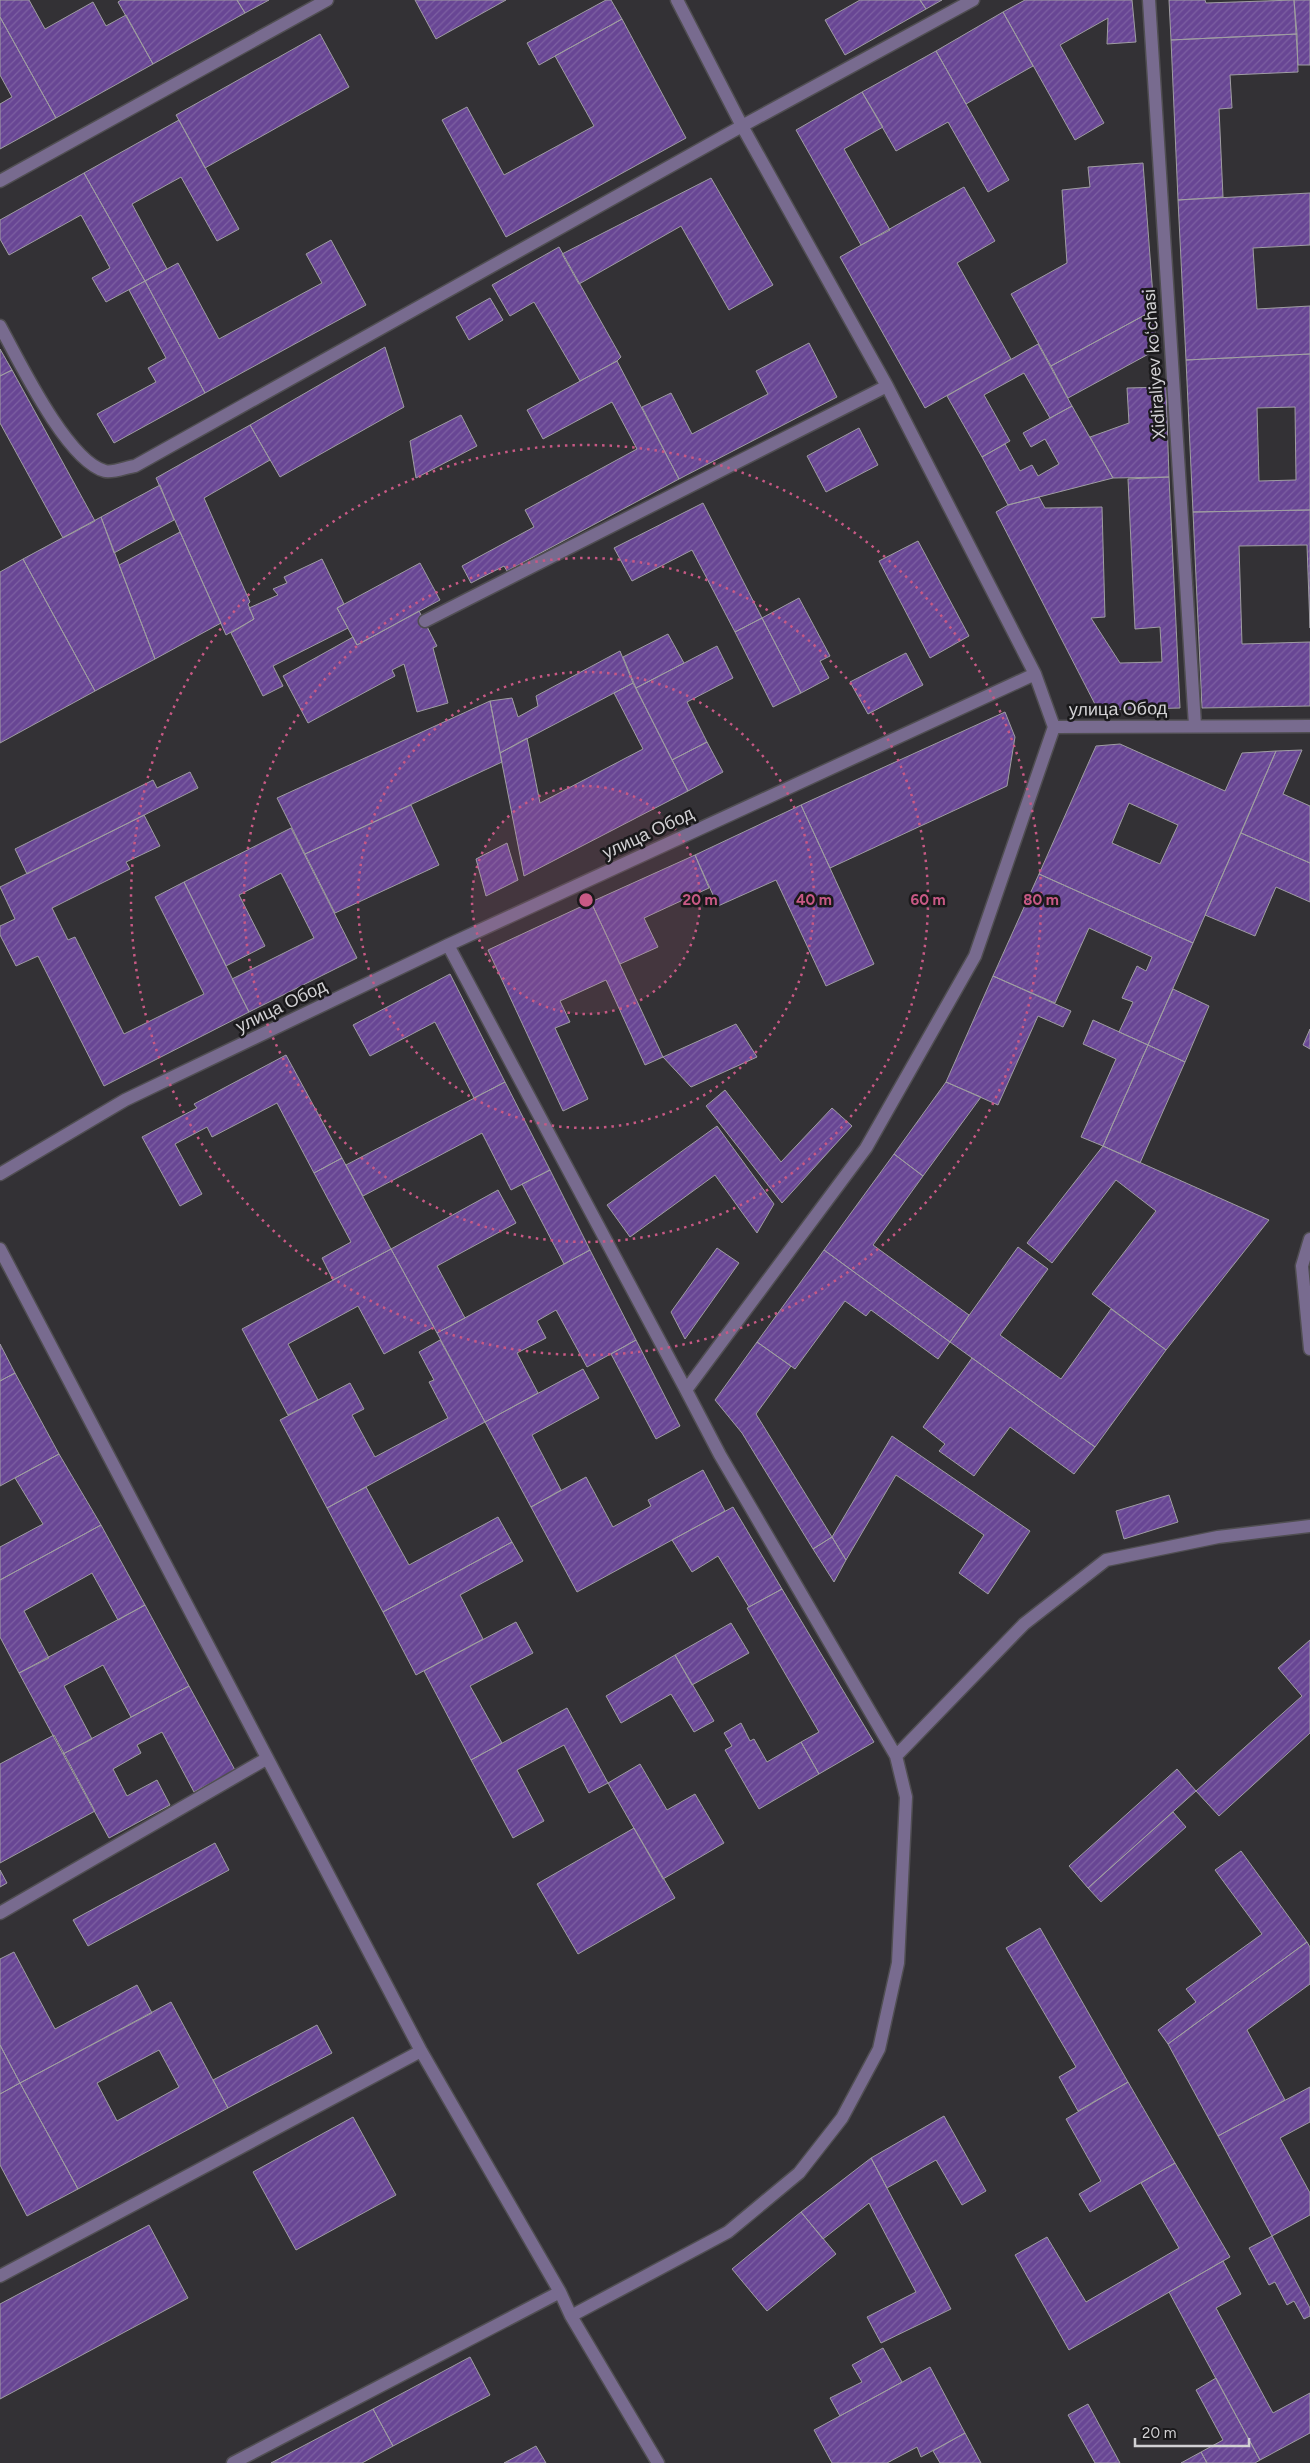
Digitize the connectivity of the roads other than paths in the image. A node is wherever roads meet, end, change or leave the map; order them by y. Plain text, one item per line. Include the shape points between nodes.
1 (327, 0) edge
2 (677, 0) edge
3 (973, 0) edge
4 (1149, 0) edge
5 (742, 126) junction
6 (0, 180) edge
7 (0, 326) edge
8 (887, 386) junction
9 (425, 621) dead end
10 (1035, 674) junction
11 (1195, 725) junction
12 (1310, 726) edge
13 (1054, 727) junction
14 (448, 945) junction
15 (0, 1174) edge
16 (1310, 1239) edge
17 (0, 1248) edge
18 (1310, 1349) edge
19 (686, 1390) junction
20 (1310, 1526) edge
21 (896, 1756) junction
22 (266, 1758) junction
23 (0, 1913) edge
24 (421, 2051) junction
25 (0, 2276) edge
26 (560, 2292) junction
27 (572, 2316) junction
28 (234, 2463) edge
29 (658, 2463) edge

1 - 6 street
2 - 5 street
3 - 5 street
4 - 11 street, Xidiraliyev koʻchasi
5 - 7 street via 135,466 105,471 81,457 53,420
5 - 8 street
8 - 9 street
8 - 10 street
10 - 13 street, улица Обод
10 - 14 street, улица Обод
11 - 12 street, улица Обод
11 - 13 street, улица Обод
13 - 19 street via 975,956 866,1148
14 - 15 street, улица Обод via 125,1100
14 - 19 street
16 - 18 street via 1302,1266
17 - 22 street
19 - 21 street via 720,1455
20 - 21 street via 1218,1537 1106,1560 1024,1624
21 - 27 street via 906,1797 898,1963 879,2049 842,2118 800,2173 728,2232
22 - 23 street
22 - 24 street
24 - 25 street
24 - 26 street
26 - 27 street
26 - 28 street
27 - 29 street

